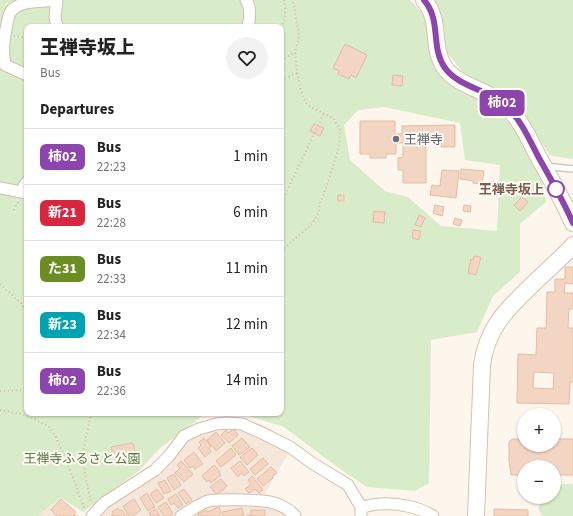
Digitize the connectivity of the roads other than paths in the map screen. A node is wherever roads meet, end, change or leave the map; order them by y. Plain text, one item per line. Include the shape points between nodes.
1 (57, 0) edge
2 (246, 0) edge
3 (424, 0) edge
4 (56, 24) edge
5 (249, 24) edge
6 (3, 34) edge
7 (24, 74) edge
8 (573, 169) edge
9 (546, 171) junction
10 (0, 188) edge
11 (24, 189) edge
12 (573, 223) edge
13 (573, 246) edge
14 (361, 512) edge
15 (420, 513) edge
16 (94, 515) edge
17 (181, 516) edge
18 (295, 516) edge
19 (433, 516) edge
20 (476, 516) edge

1 - 4 street
1 - 6 street via 28,0 18,4 12,10
2 - 5 street via 250,17
3 - 9 street via 433,14 439,59 446,69 453,77 490,95 518,119
6 - 7 street via 5,65
8 - 9 lane via 554,167
9 - 12 street
10 - 11 street
13 - 20 street via 504,313 486,346 482,365
14 - 15 street via 380,504 398,505
14 - 16 street via 348,485 290,447 242,424 226,423 199,428 184,436 155,470 104,502
15 - 19 street
17 - 18 street via 207,502 225,500 277,503

